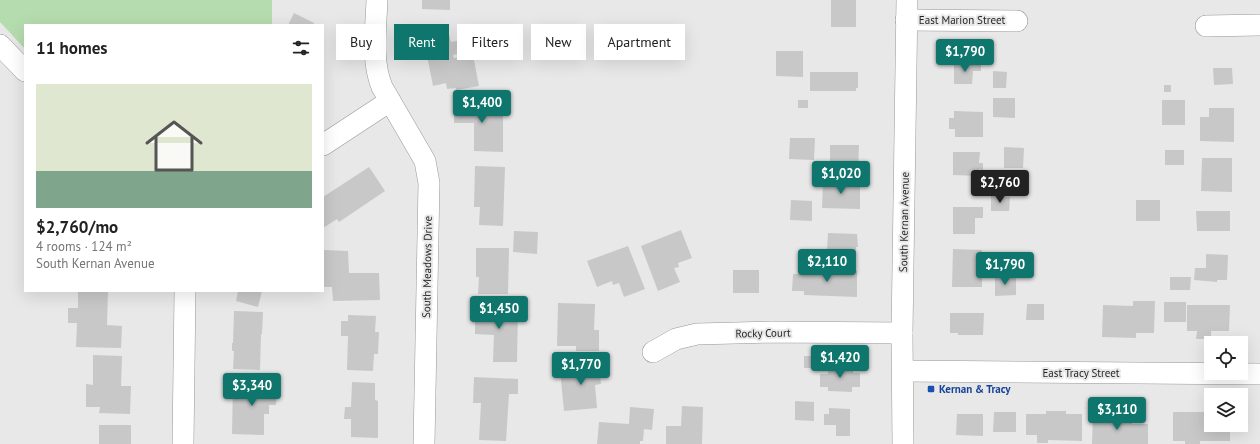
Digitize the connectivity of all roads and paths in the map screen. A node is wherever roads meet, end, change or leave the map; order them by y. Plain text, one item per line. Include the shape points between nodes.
1 (377, 0) edge
2 (907, 10) edge
3 (1017, 21) dead end
4 (1260, 25) edge
5 (1206, 26) dead end
6 (0, 45) edge
7 (24, 70) edge
8 (390, 101) junction
9 (324, 144) edge
10 (185, 292) edge
11 (902, 333) junction
12 (653, 352) dead end
13 (903, 371) junction
14 (1260, 374) edge
15 (183, 444) edge
16 (424, 444) edge
17 (903, 444) edge

1 - 8 street, South Meadows Drive via 375,63 382,87
2 - 3 street, East Marion Street
2 - 11 street, South Kernan Avenue
4 - 5 street
6 - 7 street
8 - 9 street
8 - 16 street, South Meadows Drive via 426,162 428,183
10 - 15 street
11 - 12 street, Rocky Court via 697,334 676,339
11 - 13 street, South Kernan Avenue
13 - 14 street, East Tracy Street
13 - 17 street, South Kernan Avenue

